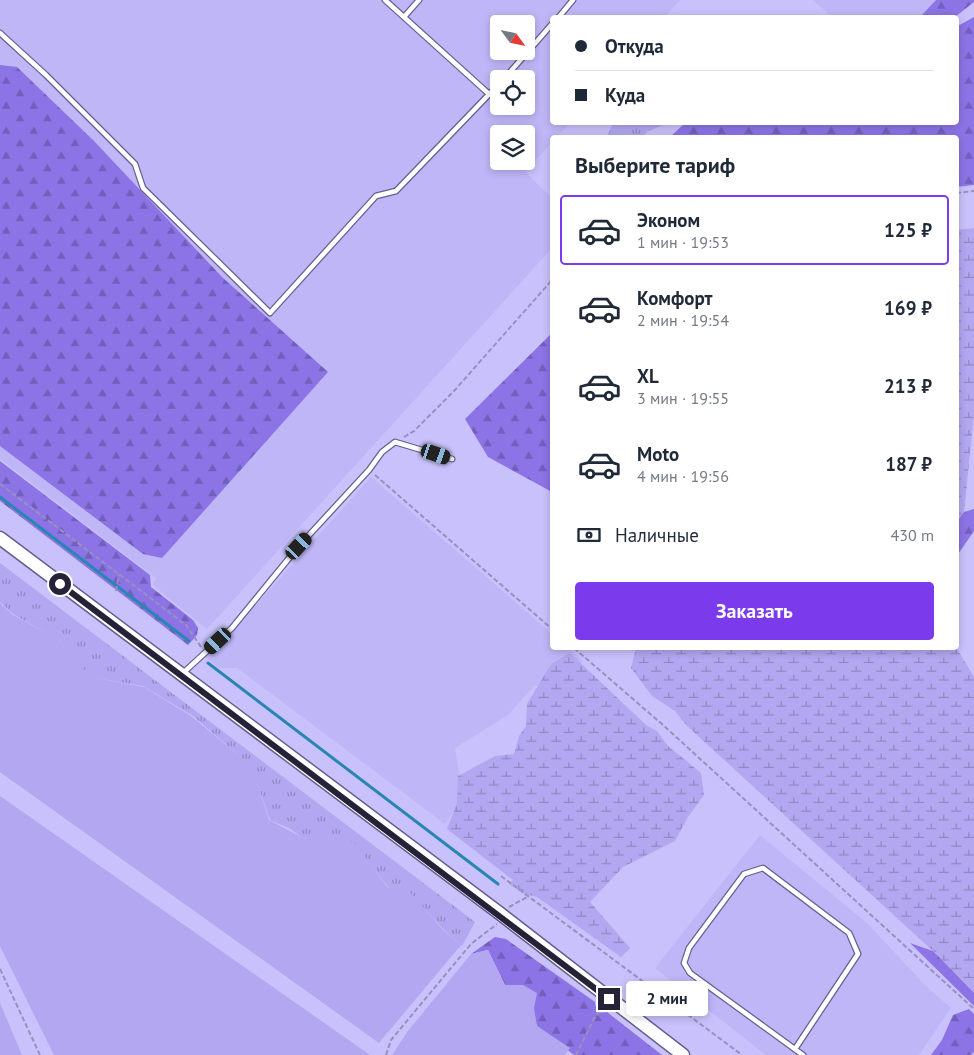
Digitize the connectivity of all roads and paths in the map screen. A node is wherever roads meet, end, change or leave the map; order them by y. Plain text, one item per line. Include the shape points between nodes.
1 (385, 0) edge
2 (420, 0) edge
3 (573, 0) edge
4 (560, 15) edge
5 (404, 17) junction
6 (550, 26) edge
7 (0, 33) edge
8 (512, 70) edge
9 (489, 94) joint
10 (974, 191) edge
11 (959, 193) edge
12 (550, 282) edge
13 (395, 442) junction
14 (452, 459) dead end
15 (369, 470) junction
16 (0, 484) edge
17 (0, 538) edge
18 (119, 574) junction
19 (116, 591) dead end
20 (550, 627) edge
21 (576, 650) edge
22 (205, 653) junction
23 (180, 675) junction
24 (501, 876) dead end
25 (529, 896) junction
26 (503, 917) junction
27 (0, 969) edge
28 (609, 999) junction
29 (974, 1009) edge
30 (795, 1049) junction
31 (40, 1055) edge
32 (386, 1055) edge
33 (576, 1055) edge
34 (683, 1055) edge
35 (742, 1055) edge
36 (803, 1055) edge

1 - 5 lane
2 - 5 lane
3 - 4 lane
5 - 9 lane
6 - 8 lane
7 - 9 lane via 135,164 143,188 270,313 376,196 396,191
10 - 11 path
12 - 13 path via 447,398 414,431
13 - 14 lane
13 - 15 lane via 382,452
15 - 20 path
15 - 22 lane via 299,546 232,628
16 - 18 path
17 - 23 main road
18 - 19 path
18 - 22 path via 186,625
21 - 29 path
22 - 23 lane
23 - 26 main road
24 - 25 path
25 - 26 path via 508,908
25 - 35 path
26 - 28 main road
26 - 32 path via 471,944 391,1040
27 - 31 path
28 - 33 path via 597,1013
28 - 34 main road
30 - 30 lane via 858,954 849,933 763,868 753,870 744,874 694,941 684,963 690,973
30 - 36 lane

